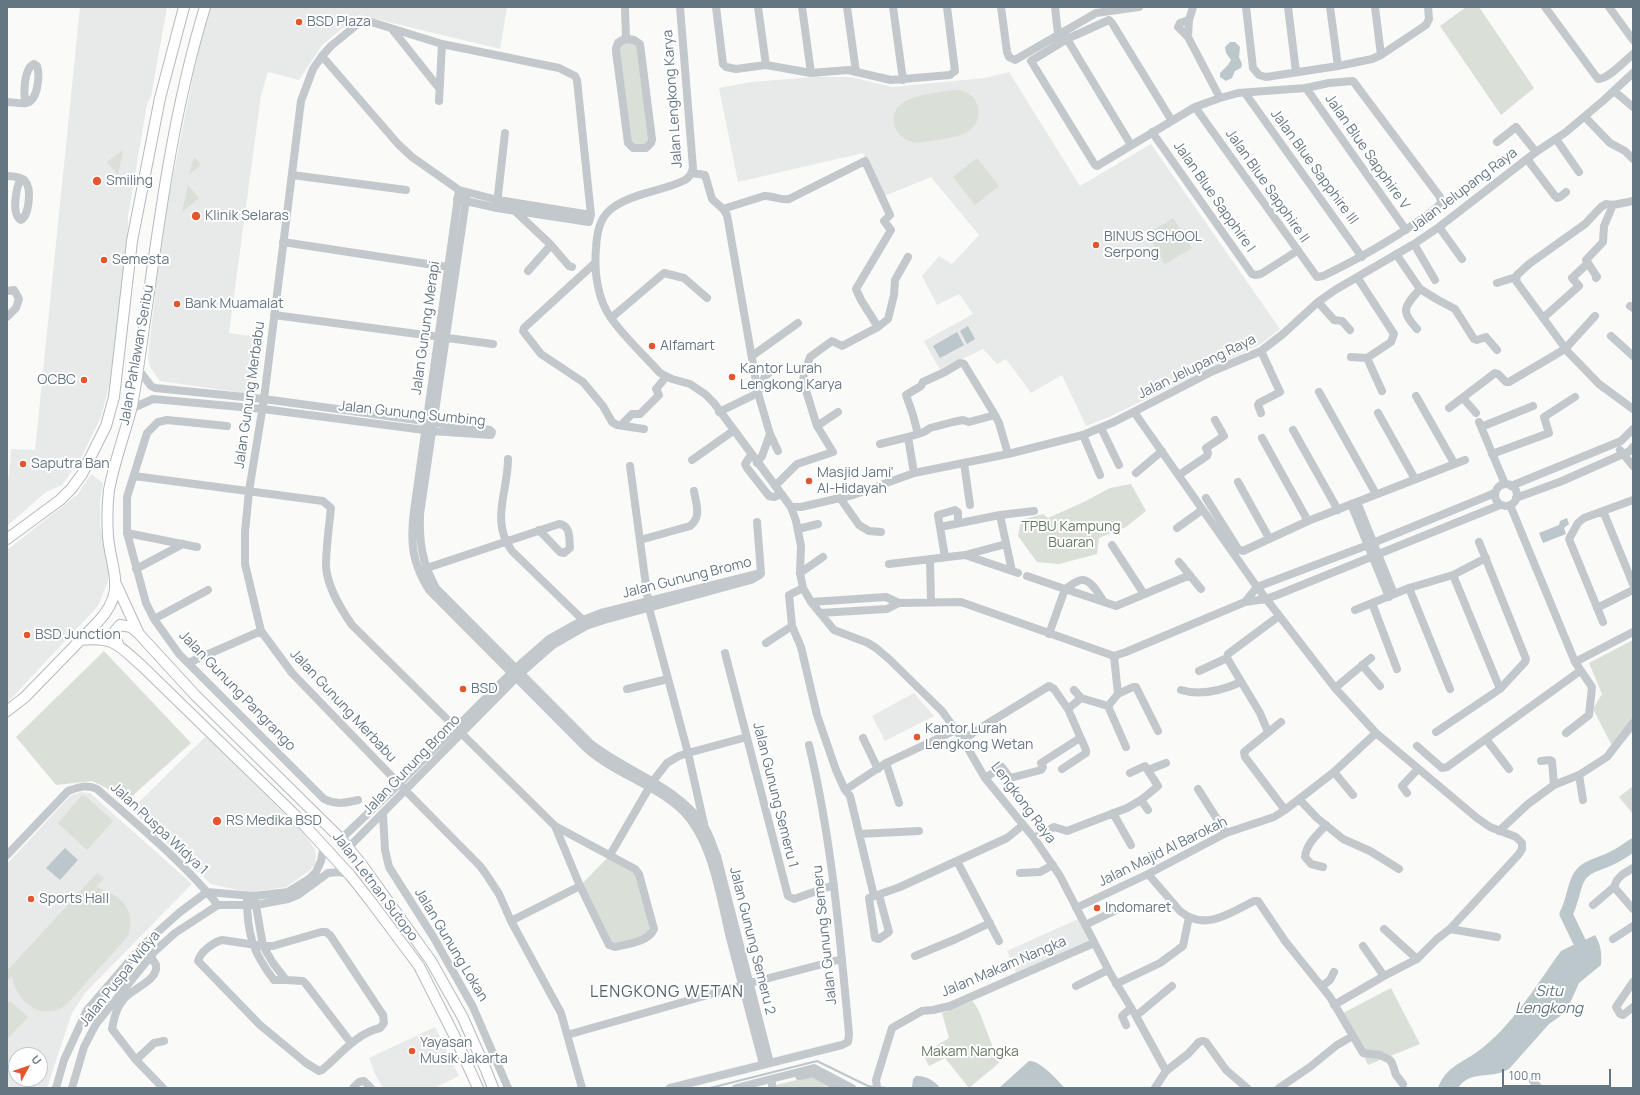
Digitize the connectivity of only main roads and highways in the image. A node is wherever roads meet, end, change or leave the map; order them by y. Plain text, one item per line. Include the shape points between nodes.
1 (184, 7) edge
2 (205, 7) edge
3 (7, 539) edge
4 (116, 584) junction
5 (139, 634) junction
6 (80, 640) junction
7 (118, 644) junction
8 (7, 711) edge
9 (478, 1088) edge
10 (493, 1088) edge

1 - 3 main road, Jalan Pahlawan Seribu via 160,98 132,241 114,397 106,426 82,474 72,488 60,500
2 - 4 main road, Jalan Pahlawan Seribu via 174,128 131,409 111,482 107,507 108,538
4 - 5 main road, Jalan Letnan Sutopo
4 - 6 main road, Jalan Pahlawan Seribu via 106,614
5 - 7 main road via 131,627 120,625 115,631
5 - 10 main road, Jalan Letnan Sutopo via 195,695 349,848 431,961 463,1018
6 - 7 main road, Jalan Letnan Sutopo via 105,639
6 - 8 main road, Jalan Pahlawan Seribu via 25,697
7 - 9 main road, Jalan Letnan Sutopo via 294,814 350,875 419,966

